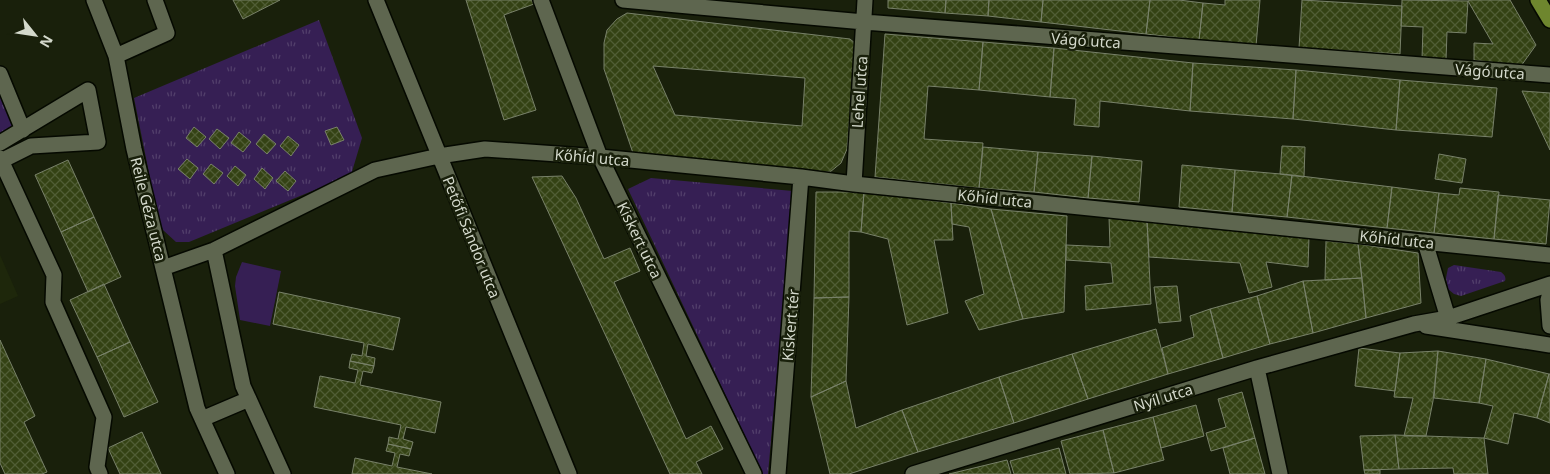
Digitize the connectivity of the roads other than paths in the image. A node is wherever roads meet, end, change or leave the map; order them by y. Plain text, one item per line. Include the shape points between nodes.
1 (94, 0) edge
2 (155, 0) edge
3 (376, 0) edge
4 (541, 0) edge
5 (623, 0) edge
6 (865, 0) edge
7 (1538, 0) edge
8 (1550, 20) edge
9 (864, 22) junction
10 (116, 56) junction
11 (0, 74) edge
12 (1550, 75) edge
13 (23, 130) junction
14 (0, 143) edge
15 (439, 156) junction
16 (600, 157) junction
17 (1, 160) edge
18 (801, 177) junction
19 (854, 184) junction
20 (1425, 242) junction
21 (214, 250) junction
22 (1550, 255) edge
23 (164, 268) junction
24 (1550, 284) edge
25 (1550, 293) edge
26 (1448, 318) junction
27 (1414, 324) junction
28 (1550, 326) edge
29 (1550, 345) edge
30 (1257, 368) junction
31 (249, 399) junction
32 (202, 419) junction
33 (100, 474) edge
34 (226, 474) edge
35 (283, 474) edge
36 (569, 474) edge
37 (754, 474) edge
38 (778, 474) edge
39 (912, 474) edge
40 (1280, 474) edge

1 - 10 street, Reile Géza utca
2 - 10 street via 167,33
3 - 15 street, Petőfi Sándor utca
4 - 16 street, Kiskert utca
5 - 9 street, Vágó utca
6 - 9 street, Lehel utca
7 - 8 main road
9 - 12 street, Vágó utca
9 - 19 street, Lehel utca
10 - 23 street, Reile Géza utca via 134,149
11 - 13 street
13 - 14 street
13 - 17 street via 88,90 98,142 31,146
15 - 16 street, Kőhíd utca via 485,149
15 - 21 street, Kőhíd utca via 376,170
15 - 36 street, Petőfi Sándor utca
16 - 18 street, Kőhíd utca
16 - 37 street, Kiskert utca
17 - 33 street via 54,275 53,302 104,417 97,467
18 - 19 street, Kőhíd utca
18 - 38 street, Kiskert tér
19 - 20 street, Kőhíd utca
20 - 22 street, Kőhíd utca
20 - 26 street
21 - 23 street, Kőhíd utca
21 - 31 street via 243,386
23 - 32 street, Reile Géza utca
24 - 26 street, Nyíl utca
25 - 28 street
26 - 27 street, Nyíl utca
27 - 29 street, Nyíl utca
27 - 30 street, Nyíl utca
30 - 39 street, Nyíl utca
30 - 40 street
31 - 32 street
31 - 35 street
32 - 34 street, Reile Géza utca

